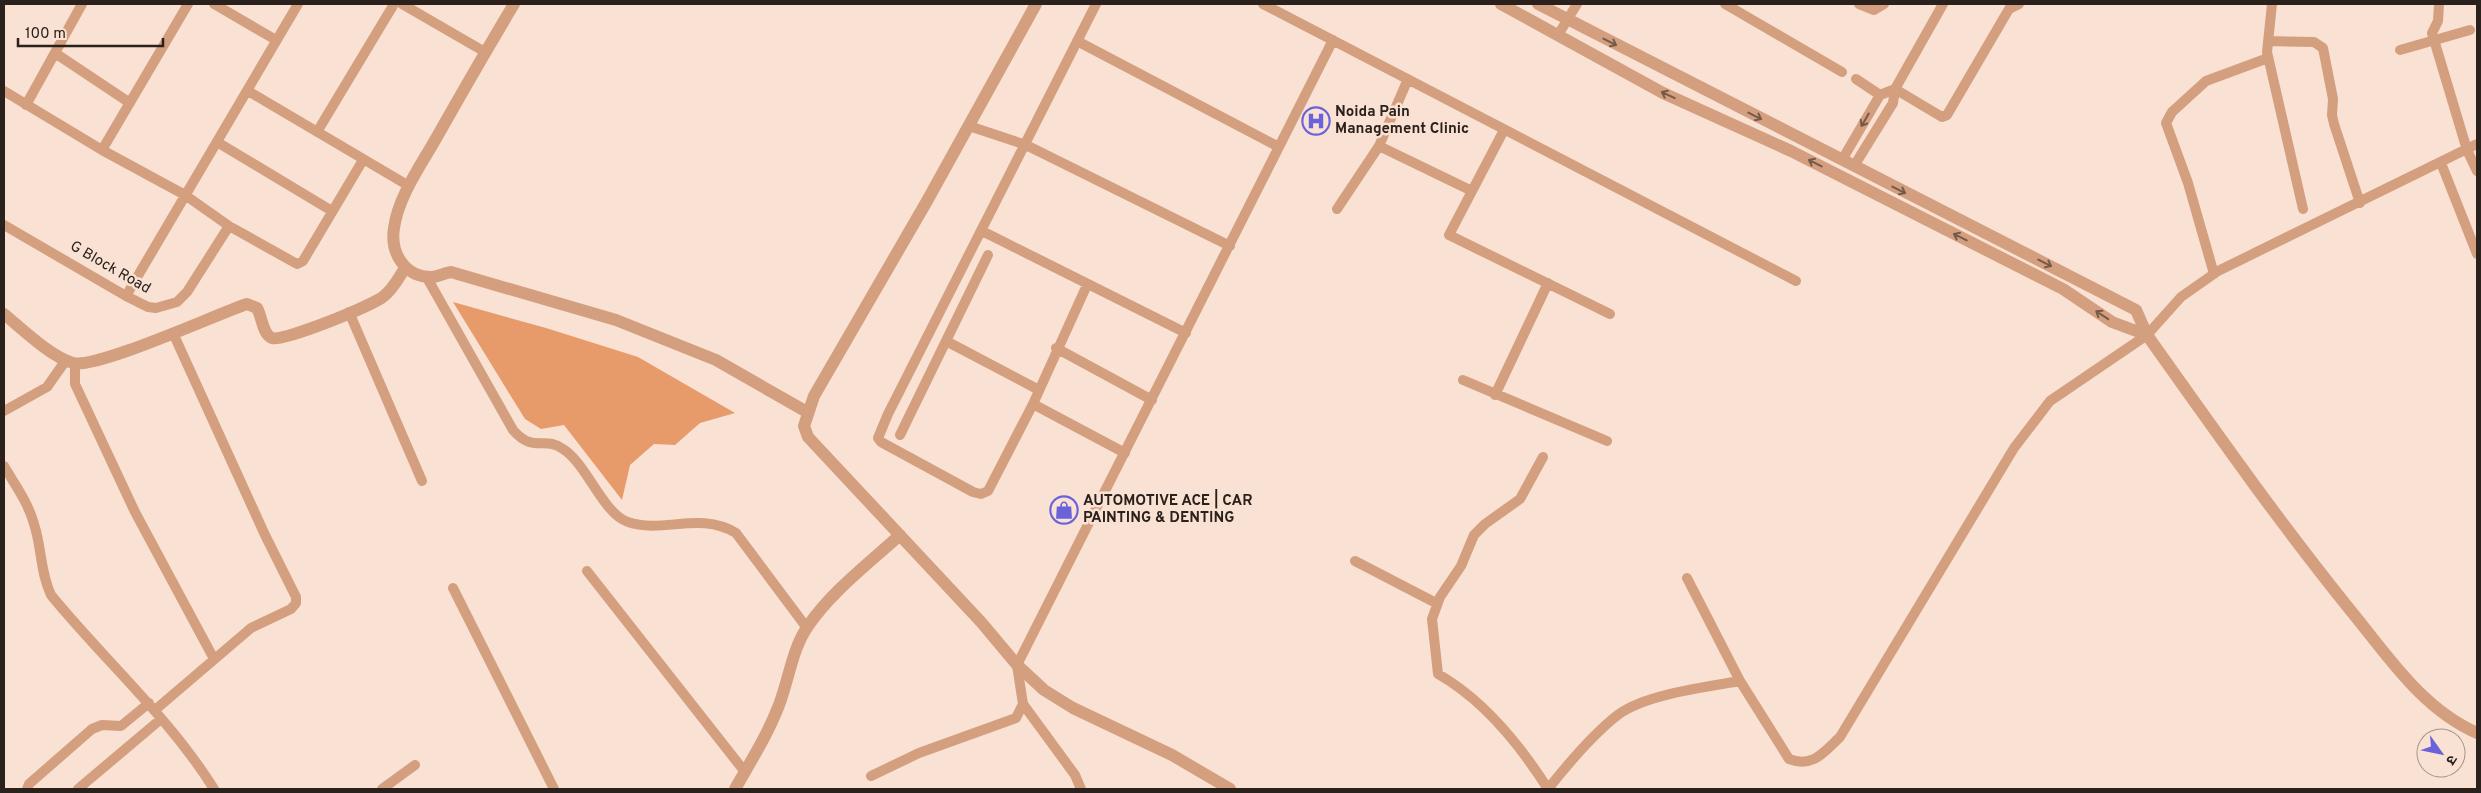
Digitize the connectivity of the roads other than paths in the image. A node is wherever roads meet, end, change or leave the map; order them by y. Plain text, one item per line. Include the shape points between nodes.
1 (82, 4) edge
2 (188, 4) edge
3 (214, 4) edge
4 (298, 4) edge
5 (394, 4) edge
6 (402, 4) edge
7 (514, 4) edge
8 (1036, 4) edge
9 (1096, 4) edge
10 (1263, 4) edge
11 (1501, 4) edge
12 (1538, 4) edge
13 (1577, 4) edge
14 (1726, 4) edge
15 (1859, 4) edge
16 (1884, 4) edge
17 (1943, 4) edge
18 (2019, 4) edge
19 (2272, 4) edge
20 (2439, 4) edge
21 (1567, 20) junction
22 (2470, 30) dead end
23 (1558, 35) junction
24 (276, 40) junction
25 (1333, 40) junction
26 (2434, 40) junction
27 (1077, 41) junction
28 (2268, 41) junction
29 (2400, 50) dead end
30 (485, 52) junction
31 (55, 53) junction
32 (2268, 58) junction
33 (1842, 72) dead end
34 (1408, 79) junction
35 (1856, 79) dead end
36 (1894, 89) junction
37 (4, 91) edge
38 (248, 91) junction
39 (1880, 94) junction
40 (130, 103) junction
41 (26, 105) junction
42 (969, 126) junction
43 (1504, 130) junction
44 (316, 132) junction
45 (217, 142) junction
46 (2477, 144) edge
47 (1026, 145) junction
48 (1378, 146) junction
49 (1279, 147) junction
50 (102, 150) junction
51 (2467, 150) junction
52 (363, 160) junction
53 (1842, 160) junction
54 (2441, 163) junction
55 (1854, 166) junction
56 (2477, 171) edge
57 (409, 186) junction
58 (1472, 191) junction
59 (185, 195) junction
60 (2360, 203) junction
61 (1337, 209) dead end
62 (332, 210) junction
63 (2303, 210) dead end
64 (4, 224) edge
65 (229, 226) junction
66 (982, 231) junction
67 (1230, 246) junction
68 (2477, 254) edge
69 (988, 255) dead end
70 (405, 268) junction
71 (2214, 274) junction
72 (426, 276) junction
73 (1796, 281) dead end
74 (1548, 283) junction
75 (1087, 285) junction
76 (126, 296) junction
77 (349, 312) junction
78 (4, 314) edge
79 (1610, 314) dead end
80 (173, 333) junction
81 (1186, 333) junction
82 (2147, 335) junction
83 (928, 336) junction
84 (945, 343) junction
85 (1056, 348) junction
86 (70, 362) junction
87 (1463, 380) dead end
88 (1039, 390) junction
89 (1495, 395) junction
90 (1152, 400) junction
91 (1033, 404) junction
92 (4, 411) edge
93 (808, 412) junction
94 (900, 435) dead end
95 (1607, 441) dead end
96 (1125, 453) junction
97 (1543, 457) dead end
98 (4, 466) edge
99 (422, 481) dead end
100 (900, 535) junction
101 (1355, 561) dead end
102 (587, 571) dead end
103 (1687, 578) dead end
104 (453, 588) dead end
105 (1436, 603) junction
106 (807, 628) junction
107 (214, 659) junction
108 (1017, 665) junction
109 (1740, 681) junction
110 (1024, 704) junction
111 (152, 706) junction
112 (162, 719) junction
113 (2477, 733) edge
114 (415, 766) dead end
115 (745, 772) junction
116 (871, 776) dead end
117 (27, 789) edge
118 (78, 789) edge
119 (214, 789) edge
120 (382, 789) edge
121 (554, 789) edge
122 (735, 789) edge
123 (1082, 789) edge
124 (1230, 789) edge
125 (1548, 789) edge

1 - 31 street
2 - 40 street
3 - 24 street
4 - 24 street
5 - 44 street
6 - 30 street
7 - 30 street
8 - 42 street
9 - 27 street
10 - 25 street
11 - 23 street
12 - 21 street
13 - 21 street
14 - 33 street
15 - 16 street via 1874,10
17 - 36 street
18 - 36 street via 2009,9 1947,115 1942,117
19 - 28 street
20 - 26 street via 2438,21 2432,33
21 - 23 street
21 -> 53 street
22 - 26 street
82 -> 23 street via 2112,322 2063,289 1791,151 1663,93
24 - 38 street
25 - 34 street
25 - 49 street
26 - 29 street
26 - 51 street
27 - 47 street
27 - 49 street
28 - 32 street
28 - 60 street via 2314,42 2323,48 2333,99 2334,124
30 - 57 street
31 - 40 street
31 - 41 street
32 - 63 street
32 - 71 street via 2206,81 2172,112 2166,123 2188,183
34 - 43 street
34 - 48 street
35 - 39 street
36 - 39 street
36 - 55 street via 1894,103
37 - 41 street
38 - 44 street
38 - 45 street
39 -> 53 street
40 - 50 street
41 - 50 street
42 - 47 street
42 - 93 street via 814,396
43 - 58 street
43 - 73 street
44 - 52 street
45 - 59 street
45 - 62 street
46 - 51 street
47 - 66 street
47 - 67 street
48 - 58 street
48 - 61 street
49 - 67 street
50 - 59 street
51 - 54 street
51 - 56 street
52 - 57 street
52 - 62 street
53 - 55 street
54 - 60 street
54 - 68 street
55 -> 82 street via 2136,310
57 - 70 street via 394,227 394,249
58 - 74 street via 1450,235
59 - 65 street
59 - 76 street
60 - 71 street
62 - 65 street via 303,261 297,264
64 - 76 street, G Block Road
65 - 76 street, G Block Road via 193,285 177,302 156,308
66 - 75 street
66 - 83 street
67 - 81 street
69 - 84 street
70 - 72 street
70 - 77 street via 383,297
71 - 82 street via 2181,297
72 - 93 street via 451,272 616,320 716,360
72 - 106 street via 513,430 522,440 534,445 550,443 563,448 616,516 628,522 707,523 722,525 736,533
74 - 79 street
74 - 89 street
75 - 81 street
75 - 85 street
77 - 80 street via 277,339 266,334 257,308 248,304
77 - 99 street
78 - 86 street
80 - 86 street via 86,363
80 - 107 street via 296,597 291,610 251,628
81 - 90 street
82 - 109 street via 2050,400 2014,448 1840,737 1819,757 1801,764 1789,759
82 - 113 street via 2301,549 2414,688 2443,715
83 - 84 street
83 - 91 street via 880,430 878,438 881,442 981,494 988,492
84 - 88 street
84 - 94 street
85 - 88 street
85 - 90 street
86 - 92 street via 47,387
86 - 107 street via 75,384 134,512
87 - 89 street
88 - 91 street
89 - 95 street
90 - 96 street
91 - 96 street
93 - 100 street via 804,426 808,437
96 - 108 street
97 - 105 street via 1520,499 1474,535 1461,566
98 - 111 street via 28,505 45,582 51,595
100 - 106 street via 863,568
100 - 108 street
101 - 105 street
102 - 115 street
103 - 109 street
104 - 121 street
105 - 125 street via 1432,635 1438,674 1458,686 1490,716 1526,755
106 - 115 street via 779,705
107 - 111 street
108 - 110 street
108 - 124 street via 1058,700 1172,755
109 - 125 street via 1642,703 1619,714
110 - 116 street via 1016,718 919,753
110 - 123 street
111 - 112 street
111 - 117 street via 121,726 102,725 92,729
112 - 118 street
112 - 119 street via 192,754
114 - 120 street
115 - 122 street

